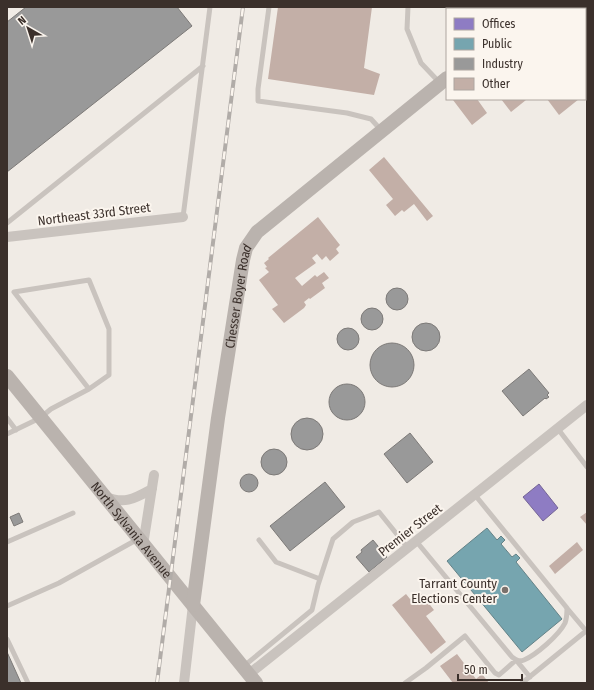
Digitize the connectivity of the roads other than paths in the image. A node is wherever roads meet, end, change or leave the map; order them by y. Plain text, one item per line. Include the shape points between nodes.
1 (210, 7) edge
2 (269, 7) edge
3 (408, 7) edge
4 (203, 66) junction
5 (444, 81) edge
6 (382, 131) junction
7 (183, 217) joint
8 (7, 224) edge
9 (7, 238) edge
10 (7, 376) edge
11 (89, 389) junction
12 (587, 405) edge
13 (7, 418) edge
14 (40, 418) junction
15 (558, 429) junction
16 (16, 430) junction
17 (7, 434) edge
18 (587, 467) edge
19 (154, 474) dead end
20 (152, 489) junction
21 (103, 495) junction
22 (475, 495) junction
23 (73, 513) dead end
24 (259, 540) dead end
25 (416, 541) junction
26 (7, 542) edge
27 (141, 542) junction
28 (408, 548) junction
29 (320, 579) junction
30 (193, 605) junction
31 (565, 605) junction
32 (7, 606) edge
33 (586, 632) edge
34 (7, 639) edge
35 (516, 660) junction
36 (249, 675) edge
37 (530, 676) junction
38 (28, 683) edge
39 (184, 683) edge
40 (405, 683) edge
41 (522, 683) edge

1 - 4 lane
2 - 6 lane via 258,101 347,113 371,119
3 - 5 lane via 407,29 421,63
4 - 7 lane
4 - 8 lane
5 - 6 street, Chesser Boyer Road
6 - 30 street, Chesser Boyer Road via 257,232 246,248 218,418
7 - 9 street, Northeast 33rd Street
10 - 14 street, North Sylvania Avenue
11 - 11 lane via 66,358 14,292 89,280 109,329 109,375
11 - 14 lane via 51,409
12 - 15 street, Premier Street
13 - 16 lane
14 - 16 lane
14 - 21 street, North Sylvania Avenue
15 - 18 lane
15 - 22 street, Premier Street
16 - 17 lane
19 - 20 street
20 - 21 street via 137,498 124,501
20 - 27 street
21 - 27 street, North Sylvania Avenue
22 - 25 street, Premier Street
22 - 31 lane
23 - 26 lane
24 - 29 lane via 276,562
25 - 28 street, Premier Street
25 - 35 lane
27 - 30 street, North Sylvania Avenue
27 - 32 lane
28 - 29 lane via 379,512 353,522 333,539
28 - 36 street, Premier Street
29 - 36 lane via 312,610
30 - 36 street, North Sylvania Avenue
30 - 39 street
31 - 33 lane
31 - 35 lane via 566,621 559,632 539,650 523,660
33 - 37 lane
34 - 38 lane
35 - 37 lane
35 - 40 lane via 504,673 494,673 465,636
37 - 41 lane

